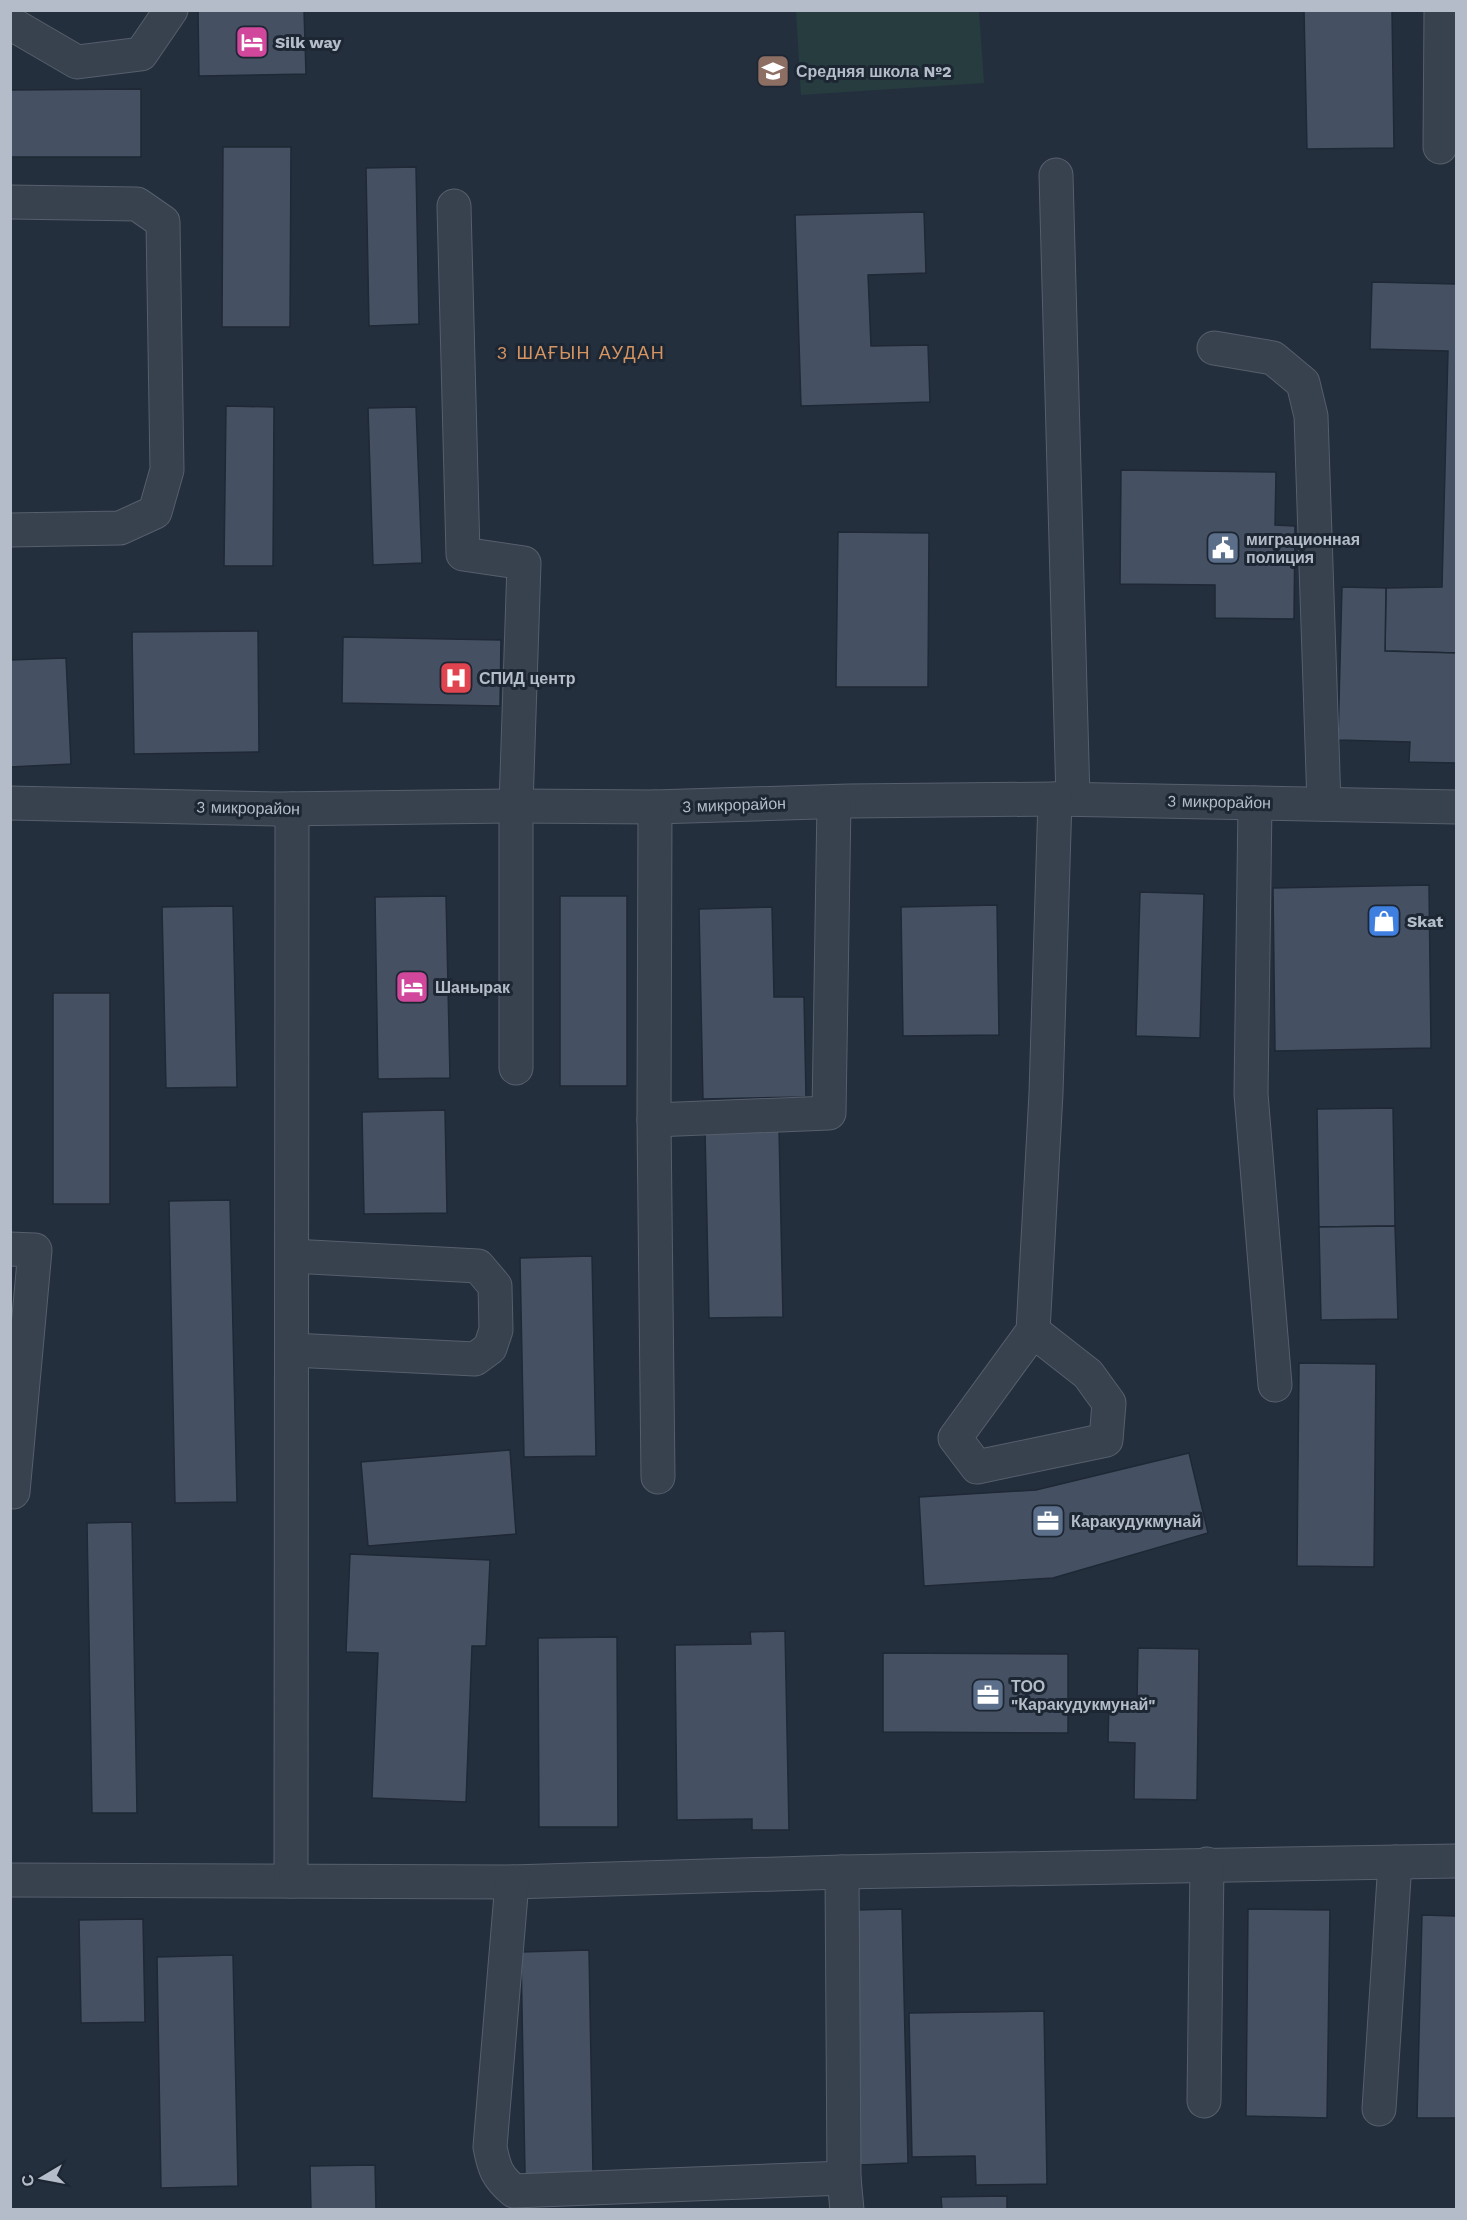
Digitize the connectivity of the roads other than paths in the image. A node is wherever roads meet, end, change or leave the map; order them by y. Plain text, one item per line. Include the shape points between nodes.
1 (171, 10) edge
2 (1441, 10) edge
3 (10, 23) edge
4 (1440, 147) dead end
5 (1056, 175) dead end
6 (10, 202) edge
7 (454, 206) dead end
8 (1214, 348) dead end
9 (10, 530) edge
10 (1064, 799) junction
11 (834, 802) junction
12 (1255, 802) junction
13 (10, 803) edge
14 (1324, 804) junction
15 (516, 806) junction
16 (655, 807) junction
17 (1456, 807) edge
18 (292, 809) junction
19 (516, 1068) dead end
20 (654, 1120) junction
21 (10, 1249) edge
22 (292, 1256) junction
23 (1033, 1331) junction
24 (292, 1350) junction
25 (1275, 1385) dead end
26 (658, 1477) dead end
27 (10, 1492) edge
28 (1456, 1861) edge
29 (1395, 1862) junction
30 (1207, 1864) junction
31 (842, 1872) junction
32 (10, 1880) edge
33 (291, 1881) junction
34 (512, 1882) junction
35 (1204, 2101) dead end
36 (1379, 2109) dead end
37 (845, 2194) edge

1 - 3 street via 141,54 77,62
2 - 4 street
5 - 10 street
6 - 9 street via 138,204 163,222 167,470 156,512 120,528
7 - 15 street via 463,554 524,563
8 - 14 street via 1274,358 1303,383 1311,416
10 - 11 street, 3 микрорайон
10 - 12 street, 3 микрорайон
10 - 23 street
11 - 16 street, 3 микрорайон
11 - 20 street via 829,1113
12 - 14 street, 3 микрорайон
12 - 25 street via 1251,1094
13 - 18 street, 3 микрорайон
14 - 17 street, 3 микрорайон
15 - 16 street, 3 микрорайон
15 - 18 street, 3 микрорайон
15 - 19 street
16 - 20 street
18 - 22 street
20 - 26 street
21 - 27 street via 35,1250
22 - 24 street
22 - 24 street via 478,1266 495,1286 496,1330 490,1348 475,1359
23 - 23 street via 955,1438 977,1467 1106,1440 1109,1403 1088,1374
24 - 33 street
28 - 29 street
29 - 30 street
29 - 36 street
30 - 31 street
30 - 35 street
31 - 34 street
31 - 37 street
32 - 33 street
33 - 34 street
34 - 37 street via 490,2146 501,2180 514,2191

